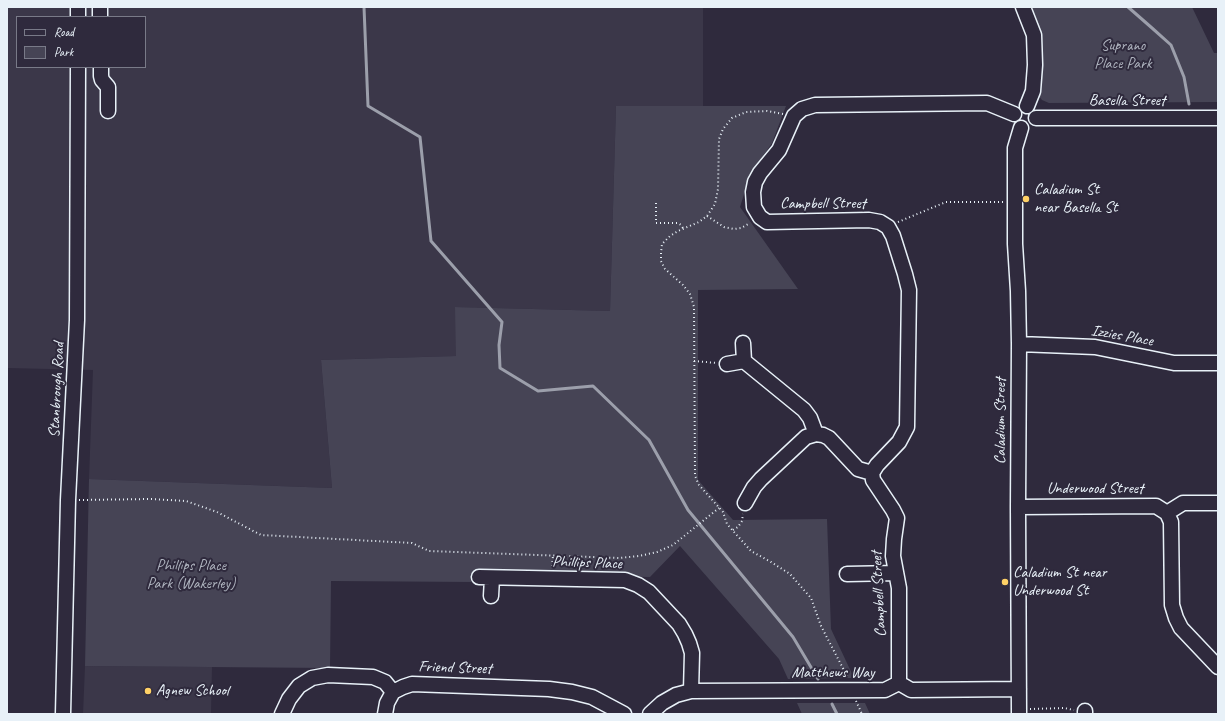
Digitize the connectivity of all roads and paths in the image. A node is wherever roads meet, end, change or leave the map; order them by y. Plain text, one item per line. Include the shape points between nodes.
1 (1023, 7) edge
2 (78, 68) edge
3 (100, 68) edge
4 (1027, 106) junction
5 (108, 111) dead end
6 (1014, 114) junction
7 (794, 116) junction
8 (1036, 118) junction
9 (1218, 118) edge
10 (1021, 128) junction
11 (1005, 202) dead end
12 (656, 203) dead end
13 (707, 216) junction
14 (760, 216) junction
15 (888, 227) junction
16 (683, 228) junction
17 (743, 343) dead end
18 (1019, 344) junction
19 (694, 361) junction
20 (744, 361) junction
21 (1218, 363) edge
22 (727, 364) joint
23 (816, 434) junction
24 (872, 473) junction
25 (68, 500) junction
26 (745, 503) joint
27 (1218, 503) edge
28 (1018, 507) junction
29 (719, 508) junction
30 (1167, 513) junction
31 (733, 531) junction
32 (896, 573) junction
33 (847, 574) dead end
34 (491, 596) dead end
35 (1218, 667) edge
36 (899, 683) junction
37 (1019, 688) junction
38 (691, 691) junction
39 (851, 691) junction
40 (393, 692) junction
41 (1019, 711) edge
42 (1085, 713) edge
43 (63, 714) edge
44 (282, 714) edge
45 (385, 714) edge
46 (624, 714) edge
47 (650, 714) edge
48 (862, 714) edge

1 - 4 street via 1034,35 1036,65
2 - 25 street, Stanbrough Road via 77,320
3 - 5 street via 102,80 108,87
4 - 6 street via 1018,108
4 - 8 street via 1034,111
6 - 7 street via 987,103 815,105 802,109
6 - 10 street via 1015,123
7 - 13 path via 768,111 746,112 732,118 719,139 718,188 715,204
7 - 14 street, Campbell Street via 779,150 755,182 754,207
8 - 9 street, Basella Street
8 - 10 street via 1032,126
10 - 18 street, Caladium Street via 1015,148
11 - 15 path via 946,202
12 - 16 path via 656,223 678,223
13 - 14 path via 724,227 740,228
13 - 16 path
14 - 15 street, Campbell Street via 768,222 869,220
15 - 24 street via 893,236 908,290 907,426 899,442
16 - 19 path via 662,244 661,261 665,269 690,294 694,306
17 - 20 street
18 - 21 street, Izzies Place via 1095,347 1174,363
18 - 28 street, Caladium Street
19 - 22 path
19 - 29 path via 695,476
20 - 22 street
20 - 23 street via 804,410
23 - 24 street via 829,438 858,469
23 - 26 street via 806,437 761,479
24 - 32 street, Campbell Street via 873,480 897,518 893,556
25 - 29 path via 152,499 186,502 217,512 261,535 412,543 429,551 619,558 657,552 673,545
25 - 43 street, Stanbrough Road
26 - 31 path via 742,521
27 - 30 street via 1183,503
28 - 30 street, Underwood Street via 1156,506
28 - 37 street, Caladium Street
29 - 31 path
30 - 35 street via 1171,522 1172,605 1176,618
31 - 39 path via 751,551 790,574 811,598 821,626 850,682
32 - 33 street
32 - 36 street, Campbell Street via 899,588
34 - 38 street, Phillips Place via 486,578 626,580 638,585 649,592 679,624 690,643
36 - 37 street via 911,690
36 - 39 street, Matthews Way via 885,690
37 - 41 street, Caladium Street
38 - 39 street, Matthews Way
38 - 47 street, Matthews Way via 676,695
39 - 48 path
40 - 44 street via 385,682 373,677 312,678 299,686
40 - 45 street
40 - 46 street, Friend Street via 412,684 548,689 592,697
41 - 42 path via 1064,708

